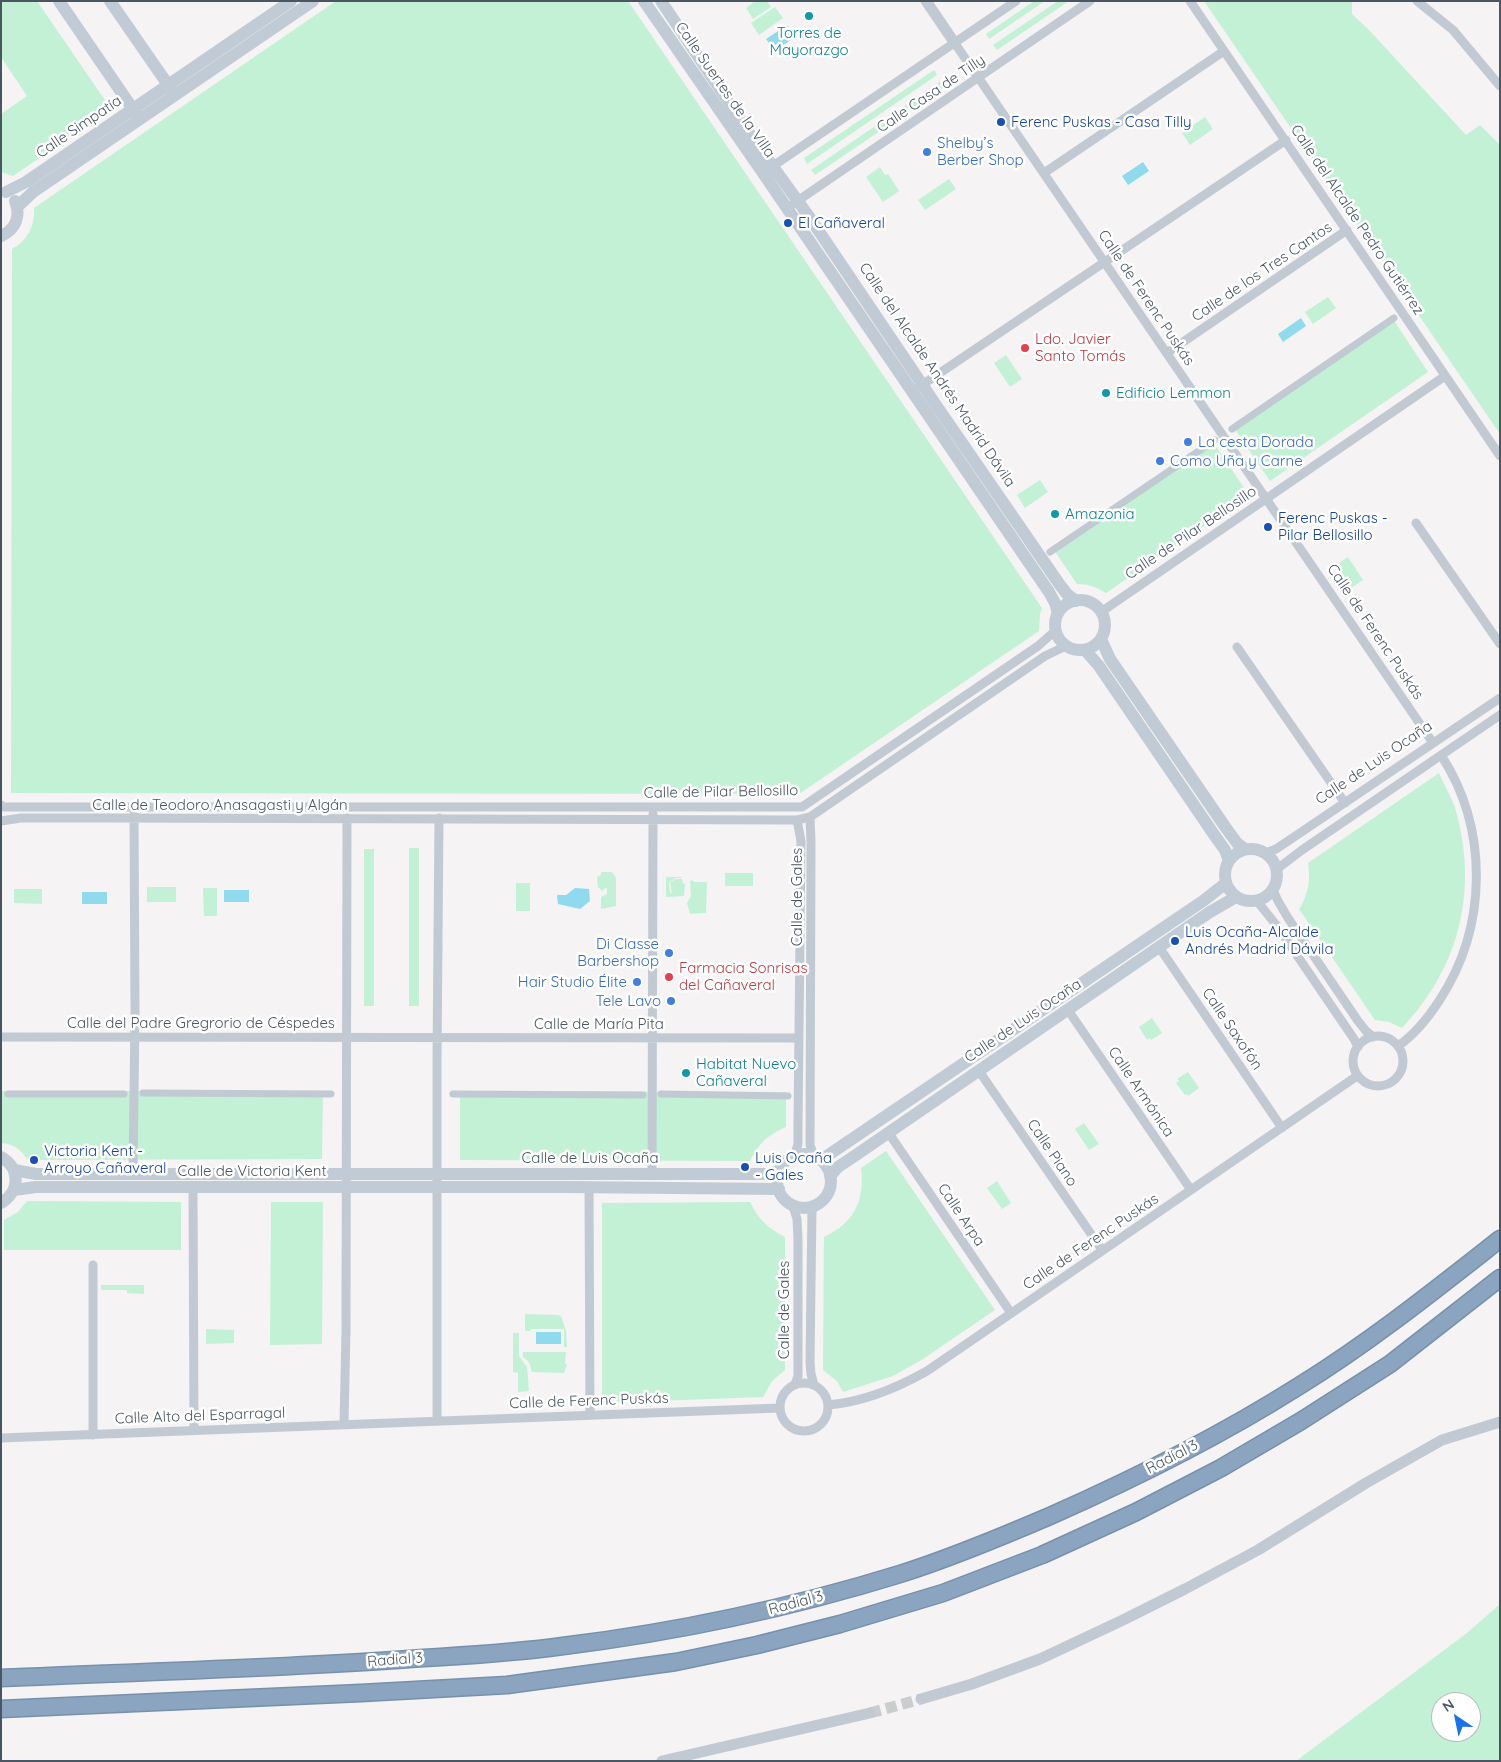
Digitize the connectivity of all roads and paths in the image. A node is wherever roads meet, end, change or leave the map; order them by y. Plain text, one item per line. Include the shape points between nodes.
1 (59, 1) edge
2 (110, 1) edge
3 (291, 1) edge
4 (313, 1) edge
5 (644, 1) edge
6 (660, 1) edge
7 (926, 1) edge
8 (1016, 1) edge
9 (1090, 1) edge
10 (1190, 1) edge
11 (1417, 1) edge
12 (954, 42) junction
13 (1224, 51) junction
14 (978, 78) junction
15 (1500, 86) edge
16 (172, 91) junction
17 (136, 115) junction
18 (1286, 140) junction
19 (768, 169) junction
20 (1044, 173) junction
21 (4, 190) edge
22 (798, 200) junction
23 (17, 207) junction
24 (786, 208) junction
25 (1347, 230) junction
26 (2, 238) edge
27 (1104, 262) junction
28 (1394, 318) dead end
29 (1167, 353) junction
30 (1445, 376) junction
31 (922, 384) junction
32 (911, 392) junction
33 (1232, 429) dead end
34 (1215, 440) dead end
35 (1500, 456) edge
36 (1266, 498) junction
37 (1416, 523) dead end
38 (1050, 552) dead end
39 (1076, 601) junction
40 (1101, 612) junction
41 (1058, 613) junction
42 (1055, 631) junction
43 (1101, 639) junction
44 (1500, 644) edge
45 (1066, 646) junction
46 (1237, 647) dead end
47 (1085, 650) junction
48 (1500, 698) edge
49 (1500, 715) edge
50 (1433, 743) junction
51 (1441, 754) junction
52 (1345, 803) junction
53 (1, 805) edge
54 (134, 806) junction
55 (392, 806) joint
56 (654, 807) junction
57 (810, 817) junction
58 (134, 818) junction
59 (347, 818) junction
60 (440, 818) junction
61 (653, 819) junction
62 (797, 820) junction
63 (1, 822) edge
64 (1245, 850) junction
65 (1266, 853) junction
66 (1229, 861) junction
67 (1277, 869) junction
68 (1226, 883) junction
69 (1273, 890) junction
70 (1236, 897) junction
71 (1257, 901) junction
72 (1159, 947) junction
73 (1068, 1010) junction
74 (400, 1036) joint
75 (437, 1036) junction
76 (1, 1037) edge
77 (347, 1037) junction
78 (1373, 1037) junction
79 (134, 1038) junction
80 (653, 1038) junction
81 (798, 1038) junction
82 (1398, 1046) junction
83 (1358, 1047) junction
84 (979, 1071) junction
85 (1357, 1076) junction
86 (143, 1093) dead end
87 (8, 1094) dead end
88 (124, 1094) dead end
89 (331, 1094) dead end
90 (453, 1094) dead end
91 (661, 1094) dead end
92 (643, 1095) dead end
93 (788, 1096) dead end
94 (1282, 1128) junction
95 (888, 1132) junction
96 (1, 1157) edge
97 (794, 1157) junction
98 (817, 1158) junction
99 (14, 1170) junction
100 (780, 1171) junction
101 (132, 1174) junction
102 (347, 1174) junction
103 (400, 1174) joint
104 (437, 1174) junction
105 (652, 1174) junction
106 (830, 1176) junction
107 (193, 1188) junction
108 (346, 1188) junction
109 (400, 1188) joint
110 (437, 1188) junction
111 (589, 1188) junction
112 (14, 1190) junction
113 (779, 1190) junction
114 (1191, 1190) junction
115 (1, 1203) edge
116 (794, 1206) junction
117 (812, 1207) junction
118 (1500, 1238) edge
119 (1102, 1250) junction
120 (93, 1265) dead end
121 (1500, 1278) edge
122 (1012, 1312) junction
123 (794, 1384) junction
124 (814, 1385) junction
125 (828, 1405) junction
126 (779, 1408) junction
127 (590, 1415) junction
128 (436, 1420) junction
129 (400, 1422) joint
130 (1500, 1422) edge
131 (344, 1424) junction
132 (194, 1430) junction
133 (93, 1434) junction
134 (1, 1438) edge
135 (1, 1678) edge
136 (921, 1698) tunnel mouth
137 (1, 1709) edge
138 (870, 1713) tunnel mouth
139 (662, 1761) edge

1 - 17 main road
2 - 16 main road
3 - 16 main road
4 - 16 main road
5 - 19 main road, Calle Suertes de la Villa
6 - 19 main road, Calle Suertes de la Villa via 756,143
7 - 12 street
8 - 12 street, Calle Casa de Tilly
9 - 14 street, Calle Casa de Tilly
10 - 13 street, Calle del Alcalde Pedro Gutiérrez
11 - 15 street via 1453,30
12 - 14 street, Calle de Ferenc Puskás
12 - 19 street, Calle Casa de Tilly
13 - 18 street, Calle del Alcalde Pedro Gutiérrez
13 - 20 street
14 - 20 street, Calle de Ferenc Puskás
14 - 22 street, Calle Casa de Tilly
16 - 17 main road, Calle Simpatía
17 - 21 main road, Calle Simpatía via 26,182
17 - 23 main road, Calle Simpatía
18 - 25 street, Calle del Alcalde Pedro Gutiérrez
18 - 27 street
19 - 22 main road, Calle del Alcalde Andrés Madrid Dávila
19 - 24 main road, Calle del Alcalde Andrés Madrid Dávila
20 - 27 street, Calle de Ferenc Puskás
21 - 23 main road
22 - 24 street, Calle Casa de Tilly
22 - 31 main road, Calle del Alcalde Andrés Madrid Dávila
23 - 26 main road via 15,224
24 - 32 main road, Calle del Alcalde Andrés Madrid Dávila
25 - 29 street, Calle de los Tres Cantos
25 - 30 street, Calle del Alcalde Pedro Gutiérrez
27 - 29 street, Calle de Ferenc Puskás
27 - 31 street
28 - 33 street
29 - 36 street, Calle de Ferenc Puskás
30 - 35 street, Calle del Alcalde Pedro Gutiérrez
30 - 36 street, Calle de Pilar Bellosillo
31 - 32 street
31 - 39 main road, Calle del Alcalde Andrés Madrid Dávila via 1060,585
32 - 41 main road, Calle del Alcalde Andrés Madrid Dávila via 1049,592
34 - 38 street
36 - 40 street, Calle de Pilar Bellosillo
36 - 50 street, Calle de Ferenc Puskás
37 - 44 street
39 - 40 main road via 1092,604
39 - 41 main road
40 - 43 main road via 1105,628
41 - 42 main road
42 - 45 main road
42 - 56 street, Calle de Pilar Bellosillo via 1038,646 802,807
43 - 47 main road
43 - 64 main road via 1110,659 1176,756 1236,843
45 - 47 main road
45 - 57 street, Calle de Pilar Bellosillo via 1046,656
46 - 52 street
47 - 66 main road via 1210,828
48 - 50 street, Calle de Luis Ocaña
49 - 51 street, Calle de Luis Ocaña
50 - 52 street, Calle de Luis Ocaña
51 - 67 street, Calle de Luis Ocaña
51 - 82 street via 1460,791 1472,828 1477,870 1474,911 1466,947 1450,982 1425,1020
52 - 65 street, Calle de Luis Ocaña
53 - 54 street, Calle de Teodoro Anasagasti y Algán
54 - 55 street, Calle de Teodoro Anasagasti y Algán
54 - 58 street
55 - 56 street, Calle de Pilar Bellosillo
56 - 61 street
57 - 62 street, Calle de Pilar Bellosillo
57 - 98 street, Calle de Gales via 810,1145
58 - 59 street, Calle de Teodoro Anasagasti y Algán
58 - 63 street, Calle de Teodoro Anasagasti y Algán via 21,818
58 - 79 street
59 - 60 street, Calle de Teodoro Anasagasti y Algán
59 - 77 street
60 - 61 street, Calle de Pilar Bellosillo
60 - 75 street
61 - 62 street, Calle de Pilar Bellosillo
61 - 80 street
62 - 81 street, Calle de Gales via 801,842
64 - 65 main road via 1256,849
64 - 66 main road
65 - 67 main road
66 - 68 main road
67 - 69 main road
68 - 70 main road
68 - 98 main road, Calle de Luis Ocaña
69 - 71 main road
69 - 78 street via 1342,998
70 - 71 main road
70 - 72 main road, Calle de Luis Ocaña
71 - 83 street
72 - 73 main road, Calle de Luis Ocaña
72 - 94 street, Calle Saxofón
73 - 84 main road, Calle de Luis Ocaña
73 - 114 street, Calle Armónica
74 - 75 street, Calle de María Pita
74 - 77 street, Calle del Padre Gregrorio de Céspedes
75 - 80 street, Calle de María Pita
75 - 104 street
76 - 79 street, Calle del Padre Gregrorio de Céspedes
77 - 79 street, Calle del Padre Gregrorio de Céspedes
77 - 102 street
78 - 82 street via 1384,1037
78 - 83 street
79 - 101 street
80 - 81 street, Calle de María Pita
80 - 105 street
81 - 97 street, Calle de Gales via 798,1144
82 - 85 street via 1403,1063 1399,1075 1390,1083 1372,1086
83 - 85 street via 1353,1061
84 - 95 main road, Calle de Luis Ocaña
84 - 119 street, Calle Piano
85 - 94 street, Calle de Ferenc Puskás
86 - 89 street
87 - 88 street
90 - 92 street
91 - 93 street
94 - 114 street, Calle de Ferenc Puskás
95 - 106 main road, Calle de Luis Ocaña
95 - 122 street, Calle Arpa
96 - 99 main road
97 - 98 main road
97 - 100 main road
98 - 106 main road
99 - 101 main road, Calle de Victoria Kent via 36,1174
99 - 112 main road
100 - 105 main road, Calle de Luis Ocaña
100 - 113 main road
101 - 102 main road, Calle de Victoria Kent
102 - 103 main road, Calle de Victoria Kent
102 - 108 street
103 - 104 main road, Calle de Luis Ocaña
104 - 105 main road, Calle de Luis Ocaña
104 - 110 street
106 - 117 main road via 827,1195
107 - 108 main road, Calle de Victoria Kent
107 - 112 main road, Calle de Victoria Kent via 36,1187
107 - 132 street
108 - 109 main road, Calle de Victoria Kent
108 - 131 street
109 - 110 main road, Calle de Luis Ocaña
110 - 111 main road, Calle de Luis Ocaña
110 - 128 street
111 - 113 main road, Calle de Luis Ocaña
111 - 127 street
112 - 115 main road
113 - 116 main road via 784,1199
114 - 119 street, Calle de Ferenc Puskás
116 - 117 main road
116 - 123 street, Calle de Gales via 798,1239 798,1376
117 - 124 street, Calle de Gales via 810,1362
118 - 135 highway, Radial 3 via 1411,1310 1300,1386 1200,1443 1110,1490 994,1540 902,1574 748,1615 560,1647 341,1664
119 - 122 street, Calle de Ferenc Puskás
120 - 133 street
121 - 137 highway, Radial 3 via 1390,1364 1221,1468 1042,1555 943,1593 840,1624 676,1662 507,1684
122 - 125 street, Calle de Ferenc Puskás via 910,1380 882,1393
123 - 124 street
123 - 126 street via 783,1394
124 - 125 street via 824,1393
125 - 126 street via 828,1413 819,1426 804,1431 784,1422
126 - 127 street, Calle de Ferenc Puskás
127 - 128 street, Calle de Ferenc Puskás
128 - 129 street, Calle de Ferenc Puskás
129 - 131 street, Calle Alto del Esparragal
130 - 136 street via 1442,1440 1258,1550 1114,1624 1032,1662
131 - 132 street, Calle Alto del Esparragal
132 - 133 street, Calle Alto del Esparragal
133 - 134 street, Calle Alto del Esparragal
138 - 139 street

